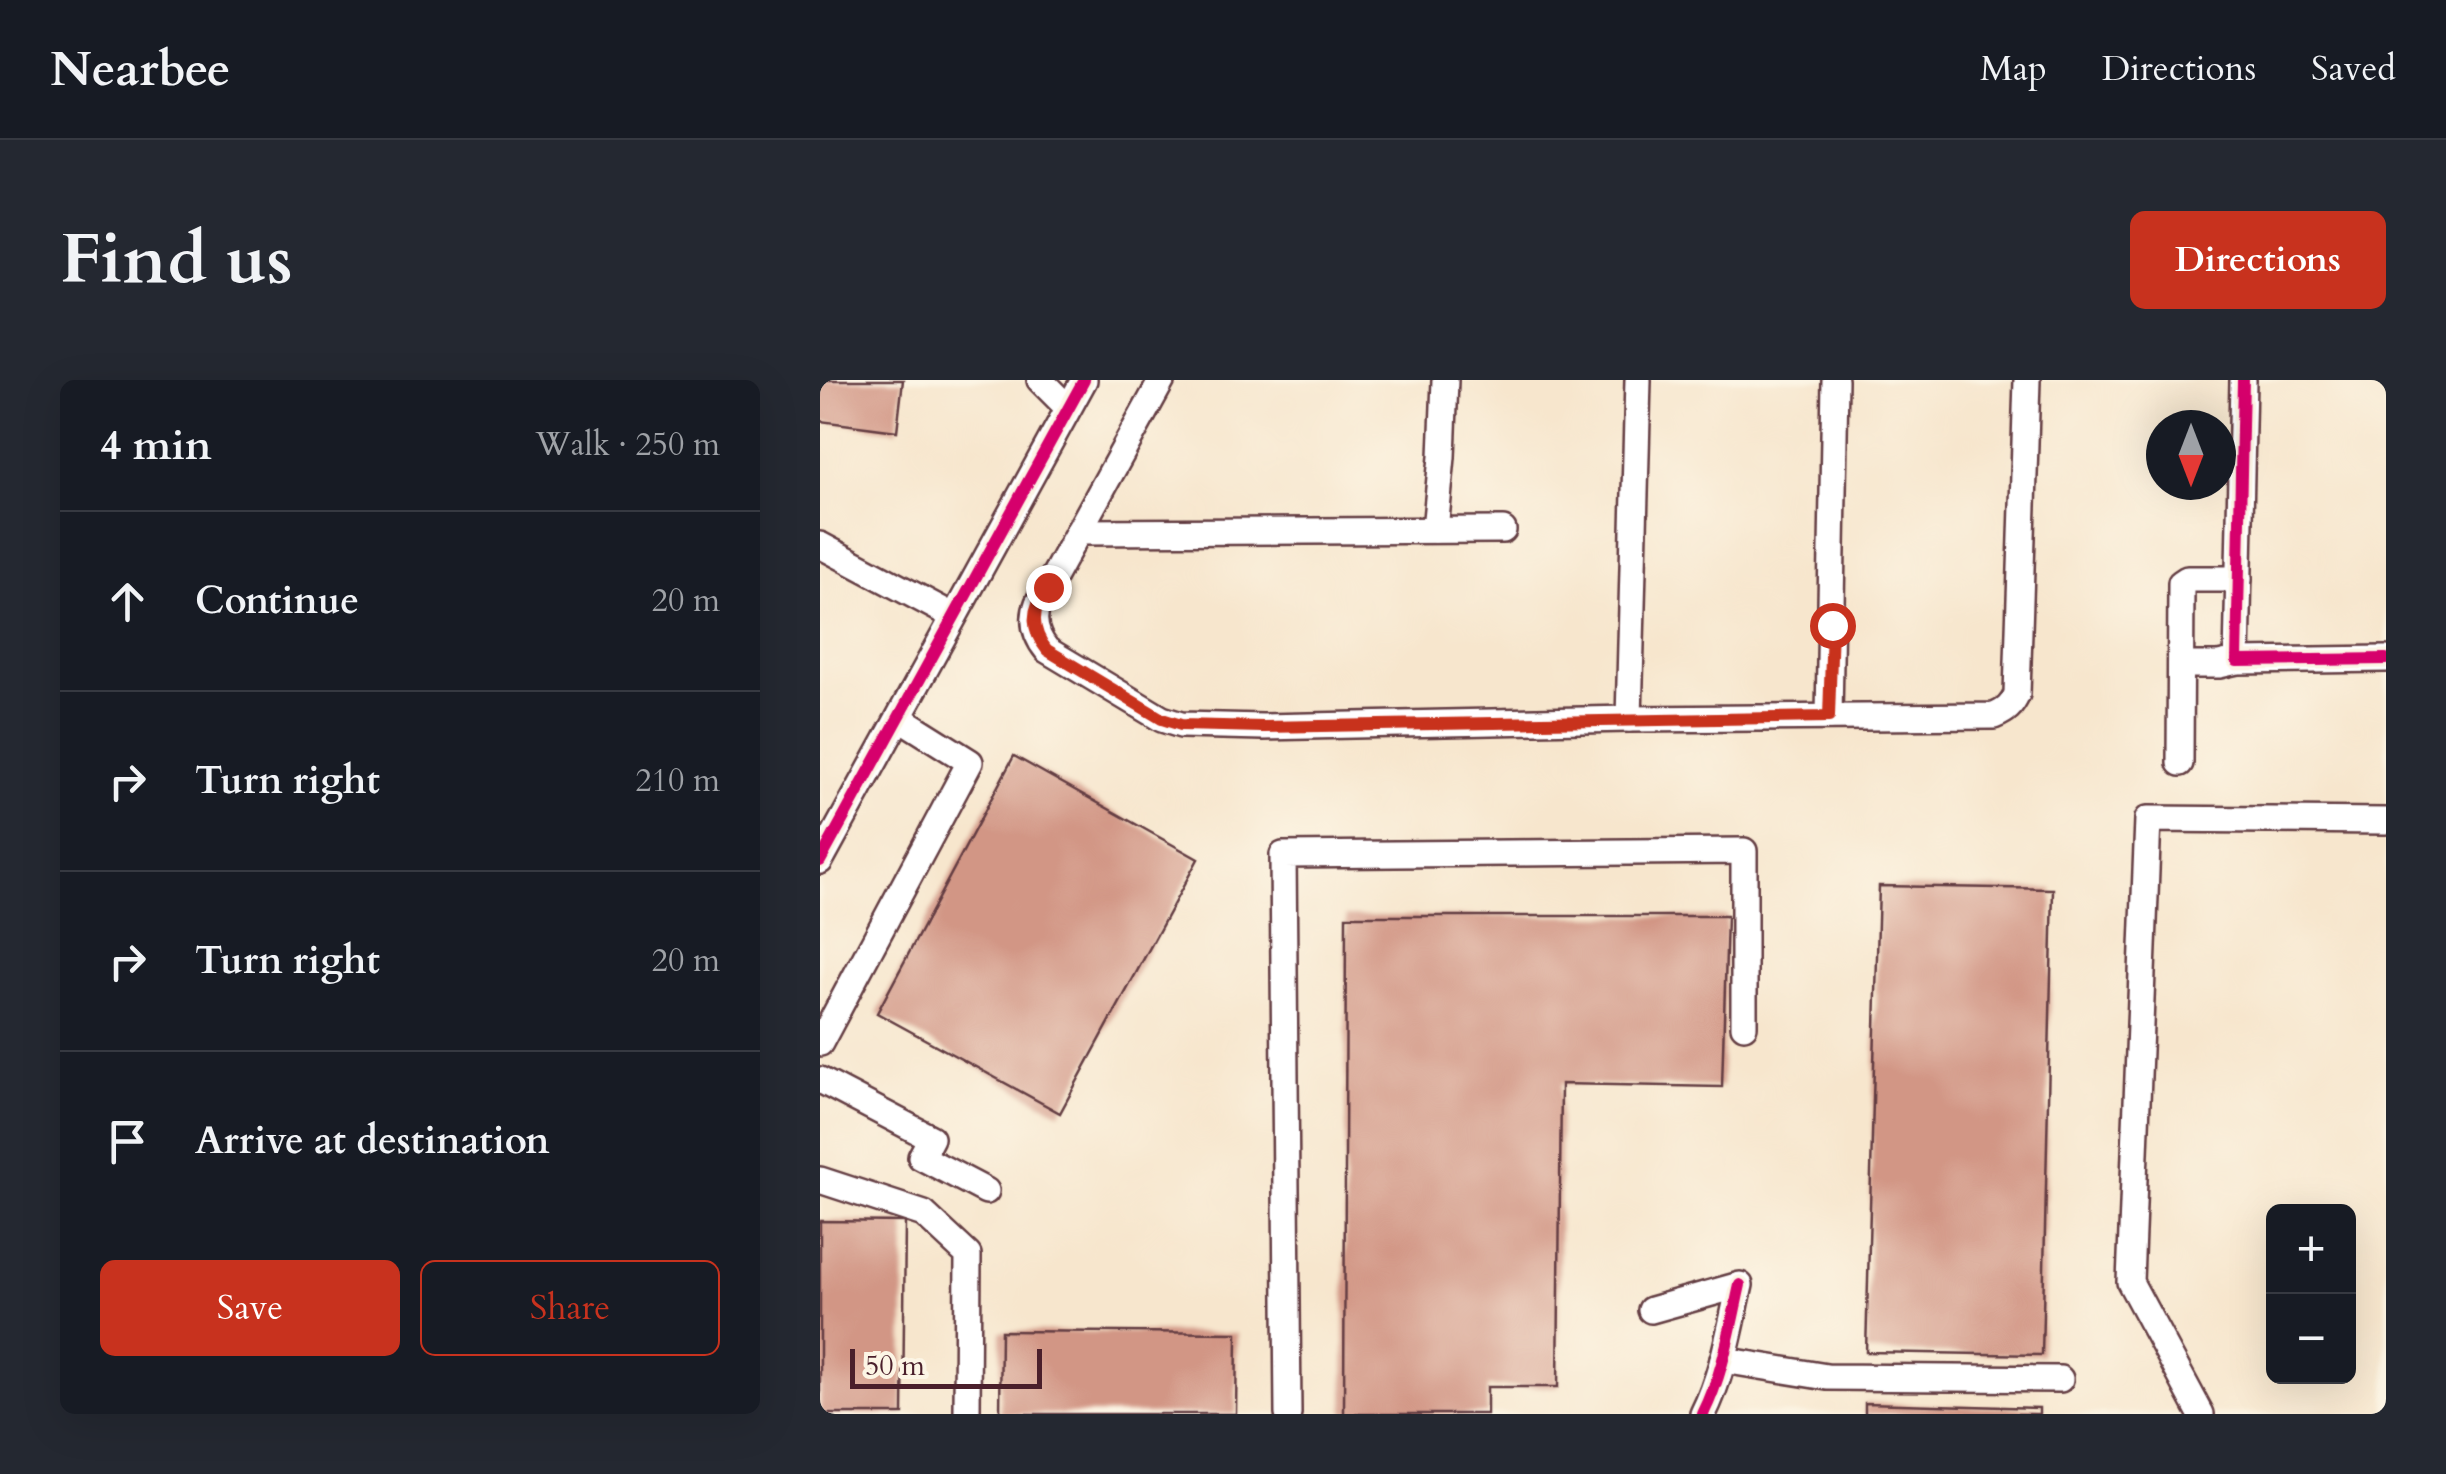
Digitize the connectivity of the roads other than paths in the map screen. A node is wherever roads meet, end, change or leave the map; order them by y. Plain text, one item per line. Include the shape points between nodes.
1 (1040, 380) edge
2 (1084, 380) edge
3 (1162, 380) edge
4 (1444, 380) edge
5 (1638, 380) edge
6 (1835, 380) edge
7 (2027, 380) edge
8 (2243, 380) edge
9 (1068, 408) junction
10 (1435, 530) junction
11 (1503, 530) dead end
12 (1078, 532) junction
13 (820, 545) edge
14 (2239, 579) junction
15 (953, 616) junction
16 (2386, 659) edge
17 (2237, 660) junction
18 (2180, 665) junction
19 (1829, 717) junction
20 (900, 718) junction
21 (1629, 719) junction
22 (2180, 762) dead end
23 (2386, 821) edge
24 (820, 861) edge
25 (1744, 1026) dead end
26 (820, 1043) edge
27 (820, 1080) edge
28 (820, 1180) edge
29 (986, 1191) dead end
30 (1651, 1310) dead end
31 (1723, 1360) junction
32 (2060, 1379) dead end
33 (966, 1414) edge
34 (1288, 1414) edge
35 (1703, 1414) edge
36 (2202, 1414) edge

1 - 9 street
2 - 9 street
3 - 12 street
4 - 10 street
5 - 21 street
6 - 19 street
7 - 19 street via 2012,705 1994,716
8 - 14 street
9 - 15 street
10 - 11 street
10 - 12 street
12 - 21 street via 1039,598 1039,639 1162,719 1263,727
13 - 15 street
14 - 17 street
14 - 18 street via 2182,581
15 - 20 street
16 - 17 street
17 - 18 street
18 - 22 street
19 - 21 street
20 - 24 street
20 - 26 street via 970,762
23 - 36 street via 2148,819 2130,1282
25 - 34 street via 1744,851 1282,855
27 - 29 street via 931,1138 920,1157
28 - 33 street via 924,1214 968,1255
30 - 31 street via 1740,1286
31 - 32 street via 1827,1377
31 - 35 street

